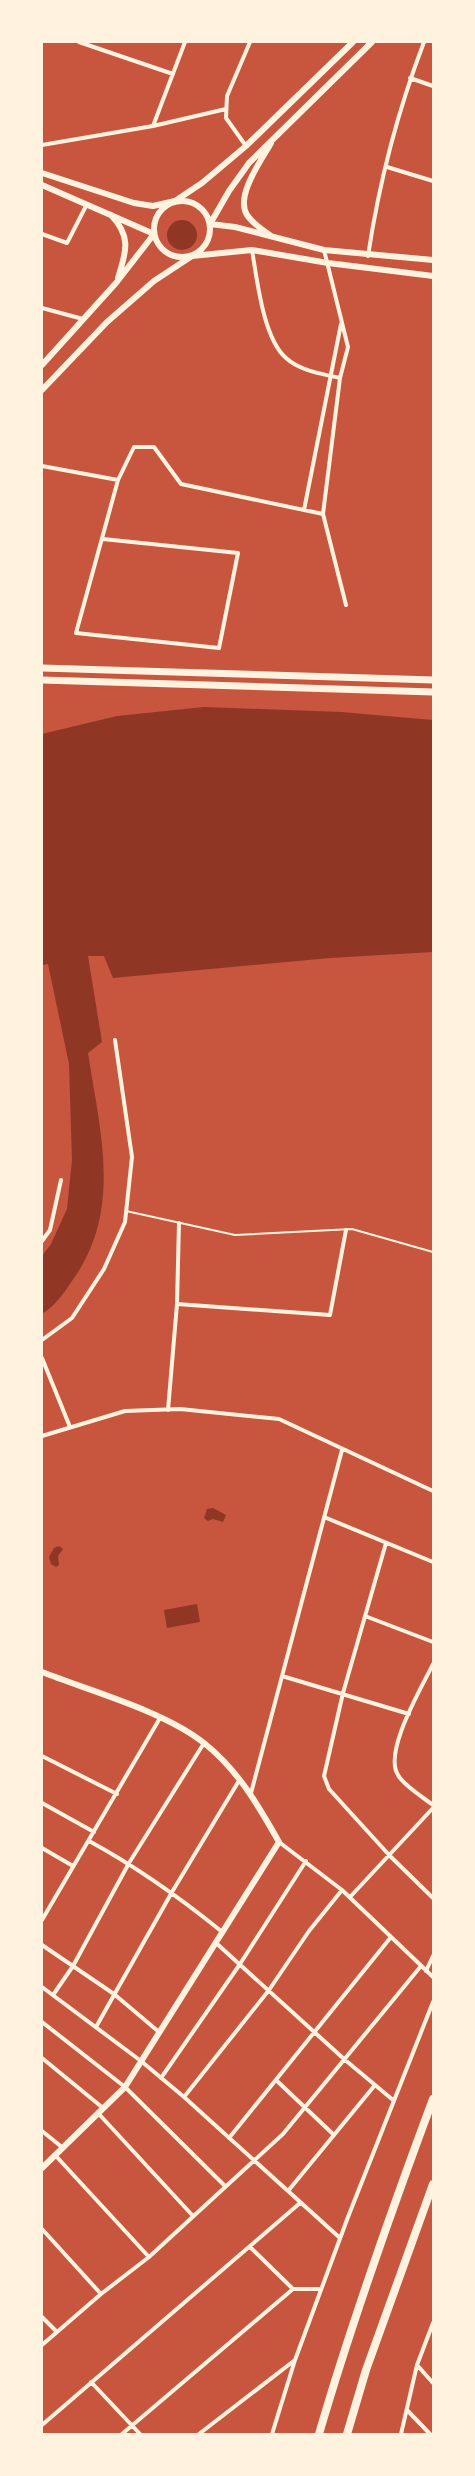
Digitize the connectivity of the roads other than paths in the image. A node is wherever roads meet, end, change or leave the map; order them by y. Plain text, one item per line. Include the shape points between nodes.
1 (78, 42) edge
2 (185, 42) edge
3 (250, 42) edge
4 (353, 42) edge
5 (372, 42) edge
6 (424, 42) edge
7 (173, 74) junction
8 (410, 78) junction
9 (433, 86) edge
10 (226, 109) junction
11 (153, 126) junction
12 (276, 135) junction
13 (42, 145) edge
14 (246, 146) junction
15 (387, 167) junction
16 (42, 173) edge
17 (433, 181) edge
18 (42, 185) edge
19 (175, 202) junction
20 (87, 203) junction
21 (109, 213) junction
22 (210, 224) junction
23 (42, 234) edge
24 (154, 234) junction
25 (274, 238) junction
26 (252, 250) junction
27 (324, 250) junction
28 (192, 256) junction
29 (368, 256) junction
30 (433, 260) edge
31 (328, 263) junction
32 (433, 276) edge
33 (116, 283) junction
34 (42, 308) edge
35 (83, 319) junction
36 (341, 322) junction
37 (42, 365) edge
38 (330, 376) junction
39 (340, 378) junction
40 (42, 390) edge
41 (42, 466) edge
42 (118, 480) junction
43 (304, 510) junction
44 (323, 514) junction
45 (103, 539) junction
46 (346, 605) dead end
47 (42, 668) edge
48 (42, 680) edge
49 (433, 680) edge
50 (433, 692) edge
51 (115, 1040) dead end
52 (61, 1180) dead end
53 (126, 1211) junction
54 (179, 1222) junction
55 (346, 1230) junction
56 (42, 1241) edge
57 (433, 1252) edge
58 (177, 1304) junction
59 (42, 1340) edge
60 (42, 1358) edge
61 (168, 1410) junction
62 (70, 1427) junction
63 (42, 1436) edge
64 (342, 1450) junction
65 (433, 1491) edge
66 (324, 1517) junction
67 (386, 1543) junction
68 (433, 1562) edge
69 (365, 1616) junction
70 (433, 1642) edge
71 (433, 1664) edge
72 (42, 1672) edge
73 (282, 1676) junction
74 (343, 1693) junction
75 (409, 1714) junction
76 (160, 1718) junction
77 (204, 1743) junction
78 (42, 1756) edge
79 (240, 1778) junction
80 (251, 1793) junction
81 (117, 1794) junction
82 (42, 1803) edge
83 (433, 1807) edge
84 (94, 1832) junction
85 (89, 1841) junction
86 (279, 1842) junction
87 (42, 1848) edge
88 (390, 1856) junction
89 (306, 1861) junction
90 (129, 1863) junction
91 (73, 1866) junction
92 (342, 1890) junction
93 (172, 1892) junction
94 (350, 1897) junction
95 (433, 1898) edge
96 (42, 1907) edge
97 (47, 1910) junction
98 (42, 1920) edge
99 (221, 1931) junction
100 (391, 1937) junction
101 (215, 1942) junction
102 (42, 1945) edge
103 (433, 1956) edge
104 (240, 1964) junction
105 (73, 1966) junction
106 (421, 1966) junction
107 (426, 1971) junction
108 (433, 1977) edge
109 (42, 1987) edge
110 (268, 1990) junction
111 (114, 1994) junction
112 (53, 1995) junction
113 (433, 2002) edge
114 (42, 2022) edge
115 (96, 2027) junction
116 (316, 2031) junction
117 (159, 2032) junction
118 (42, 2058) edge
119 (344, 2059) junction
120 (141, 2061) junction
121 (161, 2078) junction
122 (276, 2080) junction
123 (375, 2085) junction
124 (124, 2087) junction
125 (184, 2097) junction
126 (433, 2099) edge
127 (393, 2100) junction
128 (304, 2107) junction
129 (101, 2110) junction
130 (42, 2131) edge
131 (334, 2135) junction
132 (229, 2138) junction
133 (63, 2148) junction
134 (55, 2155) junction
135 (254, 2160) junction
136 (42, 2168) edge
137 (433, 2184) edge
138 (225, 2186) junction
139 (288, 2191) junction
140 (300, 2203) junction
141 (193, 2216) junction
142 (42, 2229) edge
143 (340, 2238) junction
144 (250, 2247) junction
145 (149, 2257) junction
146 (293, 2289) junction
147 (321, 2289) junction
148 (101, 2294) junction
149 (42, 2317) edge
150 (433, 2323) edge
151 (57, 2332) junction
152 (42, 2345) edge
153 (295, 2360) junction
154 (417, 2365) junction
155 (91, 2382) junction
156 (433, 2383) edge
157 (407, 2410) junction
158 (42, 2425) edge
159 (132, 2425) junction
160 (122, 2434) edge
161 (140, 2434) edge
162 (199, 2434) edge
163 (272, 2434) edge
164 (319, 2434) edge
165 (348, 2434) edge
166 (401, 2434) edge
167 (430, 2434) edge

1 - 7 street
2 - 7 street
3 - 10 street via 228,96
4 - 14 main road
5 - 12 main road
6 - 8 street
7 - 11 street
8 - 9 street
8 - 15 street
10 - 11 street
10 - 14 street via 226,118
11 - 13 street
12 - 22 main road via 241,174
12 - 25 main road via 246,189 244,209 252,220
14 - 19 main road
15 - 17 street
15 - 29 street via 373,219
16 - 19 main road via 93,192 134,203 152,206
18 - 20 main road
19 - 22 main road via 193,203 200,207
19 - 24 main road via 160,211
20 - 21 main road
20 - 23 street via 67,244
21 - 24 main road
21 - 33 main road via 120,224 126,238 125,255
22 - 25 main road via 235,227
22 - 28 main road via 207,243
24 - 28 main road via 164,251 178,257
24 - 33 main road
25 - 27 main road
26 - 28 main road
26 - 31 main road
26 - 38 street via 267,328 286,358 316,373
27 - 29 main road
27 - 31 street
28 - 40 main road via 154,281 107,322
29 - 30 main road
31 - 32 main road
31 - 36 street
33 - 35 main road
34 - 35 street
35 - 37 main road
36 - 38 street
36 - 39 street via 348,347
38 - 39 street
38 - 43 street
39 - 44 street
41 - 42 street
42 - 43 street via 134,447 154,447 181,484
42 - 45 street
43 - 44 street
44 - 46 street
45 - 45 street via 76,633 218,648 238,552
47 - 49 main road
48 - 50 main road
51 - 53 street via 132,1157
52 - 56 street via 50,1230
53 - 54 lane
53 - 59 street via 125,1222 104,1269 80,1306 72,1318
54 - 55 lane via 235,1235
54 - 58 street
55 - 57 lane via 352,1229
55 - 58 street via 330,1315
58 - 61 street
60 - 62 street
61 - 62 street via 125,1411
61 - 64 street via 279,1419
62 - 63 street
64 - 65 street
64 - 66 street
66 - 67 street
66 - 73 street
67 - 68 street
67 - 69 street
69 - 70 street
69 - 74 street
71 - 75 street
72 - 76 main road
73 - 74 street
73 - 80 street
74 - 75 street
74 - 88 street via 324,1776 329,1789
75 - 83 street via 397,1743 393,1762 398,1776
76 - 77 main road
76 - 81 street
77 - 79 main road
77 - 90 street
78 - 81 street
79 - 80 main road
79 - 93 street
80 - 86 main road
81 - 84 street
82 - 84 street
83 - 88 street
84 - 85 street
85 - 90 street
85 - 91 street
86 - 89 street
86 - 99 main road
87 - 91 street
88 - 94 street
88 - 95 street
89 - 92 street
89 - 104 street
90 - 93 street
90 - 105 street
91 - 97 street
92 - 94 street
92 - 110 street via 309,1931
93 - 99 street
93 - 111 street
94 - 100 street
96 - 97 street
97 - 98 street
99 - 101 main road
100 - 106 street
100 - 116 street
101 - 104 street
101 - 117 main road
102 - 105 street
103 - 107 street
104 - 110 street
104 - 121 street
105 - 111 street
105 - 112 street
106 - 107 street
106 - 119 street
107 - 108 street
109 - 112 street
110 - 116 street
110 - 125 street
111 - 115 street
111 - 117 street
112 - 115 street
113 - 127 street
114 - 124 street
115 - 120 street
116 - 119 street
116 - 122 street
117 - 120 main road
118 - 129 street
119 - 123 street
119 - 128 street
120 - 121 street
120 - 124 main road
121 - 125 street
122 - 128 street
122 - 132 street
123 - 127 street
123 - 131 street
124 - 129 main road
124 - 138 street
125 - 132 street
126 - 164 highway via 391,2211 339,2365
127 - 143 street
128 - 131 street
128 - 135 street via 283,2134
129 - 133 main road
129 - 141 street
130 - 133 street
131 - 139 street
132 - 135 street
133 - 134 main road
134 - 136 main road
134 - 145 street
135 - 138 street
135 - 139 street
137 - 165 highway via 366,2370
138 - 141 street
139 - 140 street
140 - 143 street
140 - 144 street
141 - 145 street
142 - 148 street
143 - 147 street
144 - 146 street
144 - 155 street
145 - 148 street
146 - 147 street
146 - 159 street
147 - 153 street
148 - 151 street
149 - 151 street
150 - 154 street
151 - 152 street
153 - 162 street
153 - 163 street
154 - 156 street
154 - 157 street
155 - 158 street
155 - 159 street
157 - 166 street
157 - 167 street
159 - 160 street
159 - 161 street

